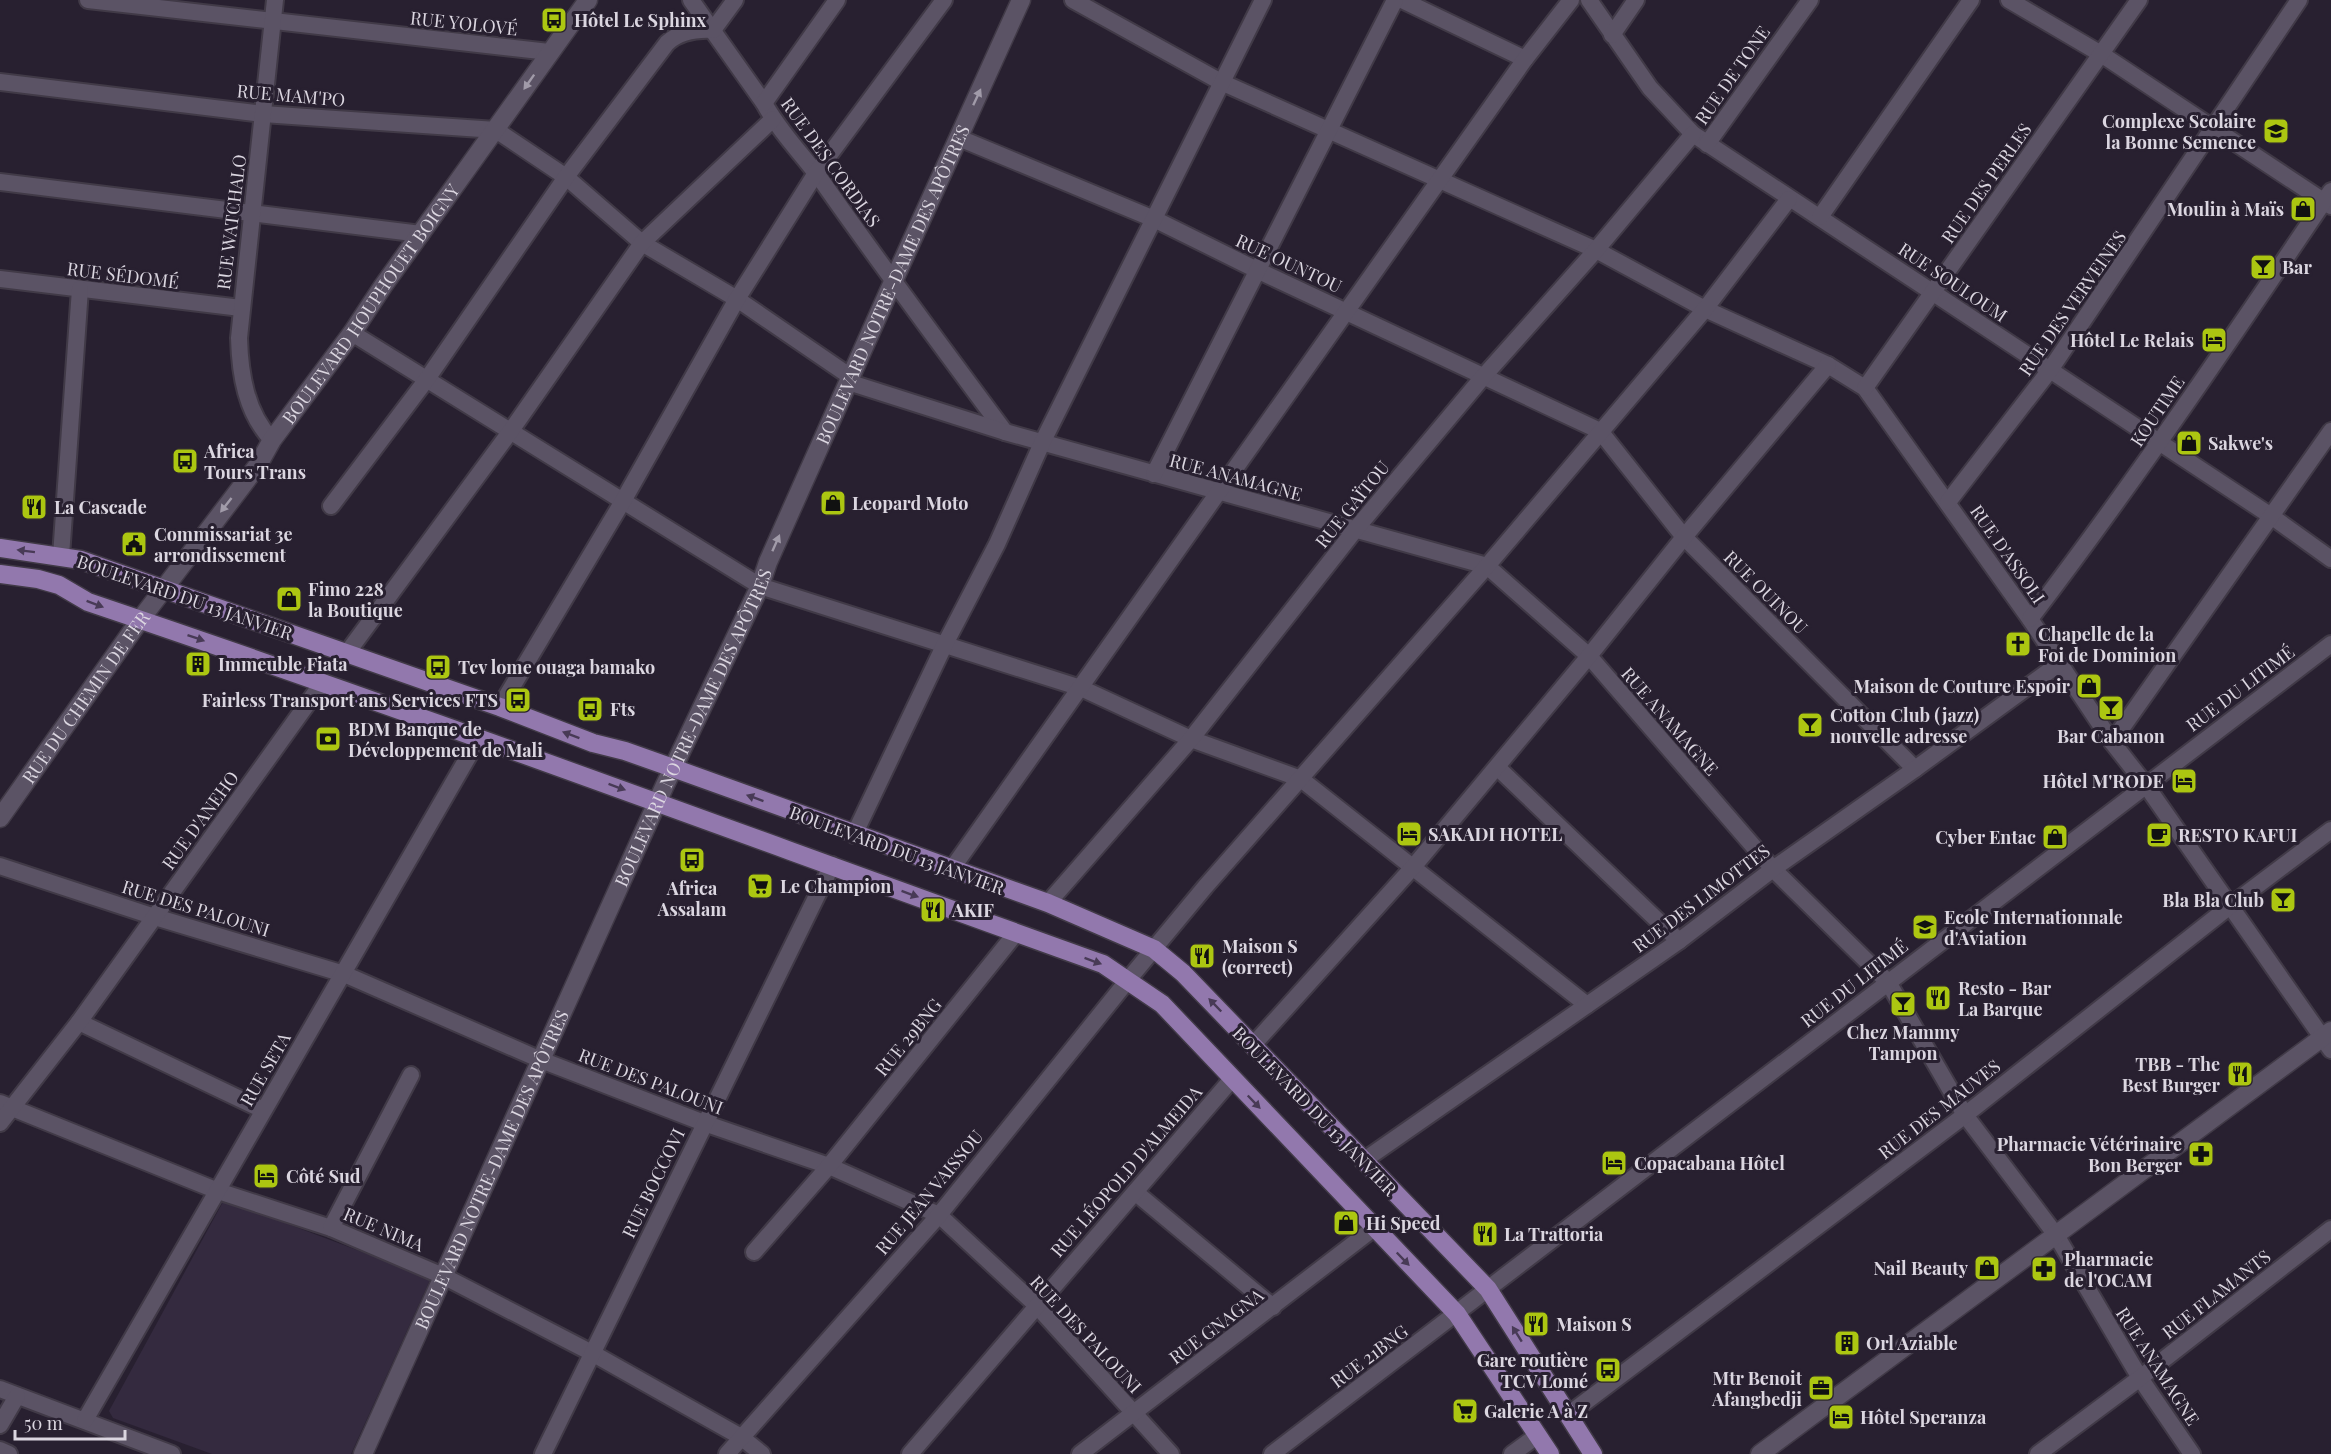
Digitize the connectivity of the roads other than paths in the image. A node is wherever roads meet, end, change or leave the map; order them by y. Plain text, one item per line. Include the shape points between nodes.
1 (88, 0) edge
2 (275, 0) edge
3 (588, 0) edge
4 (691, 0) edge
5 (735, 0) edge
6 (837, 0) edge
7 (944, 0) edge
8 (1022, 0) edge
9 (1072, 0) edge
10 (1263, 0) edge
11 (1395, 0) edge
12 (1402, 0) edge
13 (1570, 0) edge
14 (1589, 0) edge
15 (1636, 0) edge
16 (1810, 0) edge
17 (1971, 0) edge
18 (2009, 0) edge
19 (2139, 0) edge
20 (2299, 0) edge
21 (273, 21) junction
22 (713, 30) junction
23 (1612, 35) junction
24 (549, 52) junction
25 (2101, 54) junction
26 (1524, 59) junction
27 (0, 82) edge
28 (1221, 82) junction
29 (764, 103) junction
30 (263, 114) junction
31 (773, 119) junction
32 (2214, 129) junction
33 (496, 130) junction
34 (1329, 130) junction
35 (1693, 134) junction
36 (959, 138) junction
37 (1707, 144) junction
38 (816, 173) junction
39 (566, 177) junction
40 (1440, 180) junction
41 (0, 182) edge
42 (1789, 199) junction
43 (2329, 199) edge
44 (253, 214) junction
45 (1820, 217) junction
46 (1154, 219) junction
47 (421, 234) junction
48 (642, 243) junction
49 (1596, 250) junction
50 (1257, 270) junction
51 (0, 279) edge
52 (893, 282) junction
53 (80, 290) junction
54 (1933, 293) junction
55 (737, 299) junction
56 (241, 308) junction
57 (1705, 309) junction
58 (1346, 311) junction
59 (352, 333) junction
60 (1828, 365) junction
61 (2050, 370) junction
62 (1483, 377) junction
63 (427, 379) junction
64 (850, 379) junction
65 (1865, 388) junction
66 (1600, 431) junction
67 (2331, 431) edge
68 (510, 432) junction
69 (1005, 432) junction
70 (272, 440) junction
71 (2160, 442) junction
72 (1042, 443) junction
73 (1154, 474) junction
74 (1218, 492) junction
75 (623, 501) junction
76 (1948, 502) junction
77 (331, 506) dead end
78 (2271, 516) junction
79 (1355, 530) junction
80 (1684, 537) junction
81 (0, 548) edge
82 (61, 556) junction
83 (2331, 559) edge
84 (1487, 566) junction
85 (0, 574) edge
86 (760, 586) junction
87 (157, 597) junction
88 (2030, 619) junction
89 (140, 620) junction
90 (2331, 644) edge
91 (944, 646) junction
92 (347, 653) junction
93 (1589, 656) junction
94 (2060, 663) junction
95 (323, 682) junction
96 (1081, 688) junction
97 (500, 707) junction
98 (479, 738) junction
99 (1191, 739) junction
100 (2112, 742) junction
101 (1497, 766) junction
102 (673, 768) junction
103 (1915, 769) junction
104 (1301, 779) junction
105 (2145, 784) junction
106 (658, 803) junction
107 (0, 818) edge
108 (2331, 830) edge
109 (854, 835) junction
110 (832, 865) junction
111 (0, 866) edge
112 (1414, 866) junction
113 (1773, 869) junction
114 (951, 870) junction
115 (1048, 903) junction
116 (2230, 906) junction
117 (155, 916) junction
118 (1016, 933) junction
119 (1679, 941) junction
120 (1154, 949) junction
121 (344, 974) junction
122 (1128, 980) junction
123 (1888, 982) junction
124 (1587, 1005) junction
125 (79, 1022) junction
126 (2328, 1040) edge
127 (1253, 1045) junction
128 (541, 1060) junction
129 (411, 1075) dead end
130 (1232, 1079) junction
131 (6, 1105) edge
132 (263, 1110) junction
133 (1965, 1115) junction
134 (0, 1123) edge
135 (704, 1123) junction
136 (1364, 1161) junction
137 (829, 1166) junction
138 (218, 1191) junction
139 (1135, 1192) junction
140 (939, 1215) junction
141 (331, 1228) junction
142 (1374, 1228) junction
143 (2331, 1229) edge
144 (2056, 1235) junction
145 (754, 1252) dead end
146 (443, 1276) junction
147 (1488, 1290) junction
148 (1036, 1305) junction
149 (1273, 1307) junction
150 (1457, 1314) junction
151 (592, 1353) junction
152 (2140, 1378) junction
153 (0, 1389) edge
154 (16, 1396) junction
155 (1132, 1413) junction
156 (1568, 1415) junction
157 (85, 1420) junction
158 (0, 1425) edge
159 (1538, 1435) junction
160 (741, 1437) junction
161 (0, 1450) edge
162 (9, 1454) edge
163 (172, 1454) edge
164 (363, 1454) edge
165 (543, 1454) edge
166 (727, 1454) edge
167 (762, 1454) edge
168 (910, 1454) edge
169 (1080, 1454) edge
170 (1171, 1454) edge
171 (1272, 1454) edge
172 (1512, 1454) edge
173 (1550, 1454) edge
174 (1593, 1454) edge
175 (1760, 1454) edge
176 (2038, 1454) edge
177 (2192, 1454) edge

1 - 21 street, RUE YOLOVÉ
2 - 21 street, RUE WATCHALO
3 - 24 street, BOULEVARD HOUPHOUET BOIGNY
4 - 22 street, RUE DES CORDIAS
5 - 22 street
6 - 29 street
7 - 38 street
36 -> 8 street, BOULEVARD NOTRE-DAME DES APÔTRES
9 - 28 street, RUE D'ASSOLI
10 - 28 street
11 - 34 street
12 - 26 street
13 - 26 street
14 - 23 street, RUE SOULOUM
15 - 23 street
16 - 37 street, RUE DE TONE
17 - 45 street
18 - 25 street
19 - 25 street, RUE DES PERLES
20 - 32 street, RUE DES VERVEINES
21 - 24 street, RUE YOLOVÉ
21 - 30 street, RUE WATCHALO
22 - 29 street, RUE DES CORDIAS
22 - 39 street via 695,29 667,43
23 - 35 street, RUE SOULOUM via 1650,88
24 -> 33 street, BOULEVARD HOUPHOUET BOIGNY
25 - 32 street
25 - 54 street, RUE DES PERLES
26 - 40 street
27 - 30 street, RUE MAM'PO
28 - 34 street, RUE D'ASSOLI
28 - 46 street
29 - 31 street, RUE DES CORDIAS
30 - 33 street, RUE MAM'PO
30 - 44 street, RUE WATCHALO
31 - 38 street, RUE DES CORDIAS
31 - 48 street
32 - 43 street
32 - 61 street, RUE DES VERVEINES
33 - 39 street, RUE MAM'PO
33 - 47 street, BOULEVARD HOUPHOUET BOIGNY
34 - 40 street, RUE D'ASSOLI
34 - 50 street
35 - 37 street, RUE SOULOUM
35 - 49 street, RUE GAÏTOU
36 - 46 street, RUE OUNTOU
36 - 52 street, BOULEVARD NOTRE-DAME DES APÔTRES
37 - 42 street, RUE SOULOUM
38 - 52 street, RUE DES CORDIAS
38 - 55 street
39 - 48 street, RUE MAM'PO
39 - 63 street
40 - 49 street, RUE D'ASSOLI
40 - 58 street
41 - 44 street
42 - 45 street, RUE SOULOUM
42 - 57 street, RUE JEAN VAISSOU
43 - 71 street, KOUTIME
44 - 47 street
44 - 56 street, RUE WATCHALO
45 - 54 street, RUE SOULOUM
46 - 50 street, RUE OUNTOU
46 - 72 street
47 - 59 street, BOULEVARD HOUPHOUET BOIGNY
48 - 55 street, RUE MAM'PO
48 - 68 street
49 - 57 street, RUE D'ASSOLI
49 - 62 street, RUE GAÏTOU
50 - 58 street, RUE OUNTOU
50 - 73 street
51 - 53 street, RUE SÉDOMÉ
52 - 64 street, BOULEVARD NOTRE-DAME DES APÔTRES
52 - 69 street, RUE DES CORDIAS
53 - 56 street, RUE SÉDOMÉ
53 - 82 street
54 - 61 street, RUE SOULOUM
54 - 65 street, RUE DES PERLES
55 - 64 street, RUE ANAMAGNE
55 - 75 street
56 - 70 street, RUE WATCHALO via 239,363 243,383 261,429
57 - 60 street, RUE D'ASSOLI
57 - 66 street, RUE JEAN VAISSOU
58 - 62 street, RUE OUNTOU
58 - 74 street
59 - 63 street
59 - 70 street, BOULEVARD HOUPHOUET BOIGNY
60 - 65 street, RUE D'ASSOLI
60 - 80 street
61 - 71 street, RUE SOULOUM
61 - 76 street, RUE DES VERVEINES
62 - 66 street, RUE OUNTOU
62 - 79 street, RUE GAÏTOU
63 - 68 street
63 - 77 street
64 - 69 street, RUE ANAMAGNE
86 -> 64 street, BOULEVARD NOTRE-DAME DES APÔTRES
65 - 76 street, RUE D'ASSOLI
66 - 80 street, RUE OUINOU
66 - 84 street, RUE JEAN VAISSOU
67 - 78 street
68 - 75 street
68 - 92 street
69 - 72 street, RUE ANAMAGNE
70 -> 87 street, BOULEVARD HOUPHOUET BOIGNY via 258,465
71 - 78 street, RUE SOULOUM
71 - 88 street, KOUTIME
72 - 73 street, RUE ANAMAGNE
72 - 91 street via 997,544
73 - 74 street, RUE ANAMAGNE
74 - 79 street, RUE ANAMAGNE
74 - 96 street
75 - 86 street
75 - 97 street
76 - 88 street, RUE D'ASSOLI
78 - 83 street, RUE SOULOUM
78 - 100 street
79 - 84 street, RUE ANAMAGNE
79 - 99 street, RUE GAÏTOU
80 - 93 street
80 - 103 street, RUE OUINOU
82 -> 81 highway, BOULEVARD DU 13 JANVIER
82 - 87 highway, BOULEVARD DU 13 JANVIER via 81,560
84 - 93 street, RUE ANAMAGNE
84 - 104 street, RUE JEAN VAISSOU
85 -> 89 highway, BOULEVARD DU 13 JANVIER via 59,585 88,602
86 - 91 street
86 - 102 street, BOULEVARD NOTRE-DAME DES APÔTRES
87 - 89 street, RUE DU CHEMIN DE FER
87 - 92 highway, BOULEVARD DU 13 JANVIER
88 - 94 street, RUE D'ASSOLI
89 -> 95 highway, BOULEVARD DU 13 JANVIER
89 - 107 street, RUE DU CHEMIN DE FER
90 - 105 street, RUE DU LITIMÉ
91 - 96 street
91 - 109 street
92 - 97 highway, BOULEVARD DU 13 JANVIER
93 - 101 street
93 - 113 street, RUE ANAMAGNE
94 - 100 street, RUE D'ASSOLI
94 - 103 street, RUE DES LIMOTTES
95 - 98 highway, BOULEVARD DU 13 JANVIER
95 - 117 street, RUE D'ANEHO
96 - 99 street
96 - 114 street
102 -> 97 highway, BOULEVARD DU 13 JANVIER via 593,743
98 -> 106 highway, BOULEVARD DU 13 JANVIER
98 - 121 street, RUE SETA
99 - 104 street
99 - 115 street, RUE GAÏTOU
100 - 105 street, RUE D'ASSOLI
101 - 112 street
101 - 119 street
102 - 106 street, BOULEVARD NOTRE-DAME DES APÔTRES
109 -> 102 highway, BOULEVARD DU 13 JANVIER
103 - 113 street, RUE DES LIMOTTES
104 - 112 street
104 - 120 street, RUE JEAN VAISSOU
105 - 116 street, RUE D'ASSOLI
105 - 123 street, RUE DU LITIMÉ
106 - 110 highway, BOULEVARD DU 13 JANVIER
106 - 128 street, BOULEVARD NOTRE-DAME DES APÔTRES
108 - 116 street, RUE DES MAUVES
109 - 114 highway, BOULEVARD DU 13 JANVIER
110 -> 118 highway, BOULEVARD DU 13 JANVIER
110 - 135 street, RUE BOCCOVI
111 - 117 street, RUE DES PALOUNI
112 - 124 street
112 - 127 street
113 - 119 street, RUE DES LIMOTTES
113 - 123 street, RUE ANAMAGNE
114 - 115 highway, BOULEVARD DU 13 JANVIER
115 - 120 highway, BOULEVARD DU 13 JANVIER
116 - 126 street, RUE D'ASSOLI
116 - 133 street, RUE DES MAUVES
117 - 121 street, RUE DES PALOUNI
117 - 125 street, RUE D'ANEHO
118 -> 122 highway, BOULEVARD DU 13 JANVIER via 1103,964
118 - 137 street, RUE 29BNG
119 - 124 street, RUE DES LIMOTTES
120 - 122 street, RUE JEAN VAISSOU
127 -> 120 highway, BOULEVARD DU 13 JANVIER via 1184,973
121 - 128 street, RUE DES PALOUNI
121 - 132 street, RUE SETA
122 - 130 highway, BOULEVARD DU 13 JANVIER via 1162,1004
122 - 140 street, RUE JEAN VAISSOU
123 - 133 street, RUE ANAMAGNE
123 - 147 street, RUE DU LITIMÉ
124 - 136 street, RUE DES LIMOTTES
125 - 131 street, RUE D'ANEHO
125 - 132 street
126 - 144 street
127 - 136 highway, BOULEVARD DU 13 JANVIER
128 - 135 street, RUE DES PALOUNI
128 - 146 street, BOULEVARD NOTRE-DAME DES APÔTRES
129 - 141 street
130 - 139 street, RUE LÉOPOLD D'ALMEIDA
130 -> 142 highway, BOULEVARD DU 13 JANVIER
131 - 134 street, RUE D'ANEHO
131 - 138 street, RUE NIMA
132 - 138 street, RUE SETA
133 - 144 street, RUE ANAMAGNE
133 - 156 street, RUE DES MAUVES
135 - 137 street, RUE DES PALOUNI
135 - 151 street, RUE BOCCOVI
136 - 147 highway, BOULEVARD DU 13 JANVIER
137 - 140 street, RUE DES PALOUNI
137 - 145 street, RUE 29BNG
138 - 141 street, RUE NIMA
138 - 157 street, RUE SETA
139 - 148 street, RUE LÉOPOLD D'ALMEIDA
139 - 149 street
140 - 148 street, RUE DES PALOUNI
140 - 160 street, RUE JEAN VAISSOU
141 - 146 street, RUE NIMA
142 - 149 street, RUE GNAGNA
142 -> 150 highway, BOULEVARD DU 13 JANVIER
143 - 152 street, RUE FLAMANTS
144 - 152 street, RUE ANAMAGNE
144 - 175 street
146 - 151 street, RUE NIMA
146 - 164 street, BOULEVARD NOTRE-DAME DES APÔTRES
147 - 150 street, RUE 21BNG
156 -> 147 highway, BOULEVARD DU 13 JANVIER
148 - 155 street, RUE DES PALOUNI
148 - 168 street, RUE LÉOPOLD D'ALMEIDA
149 - 155 street, RUE GNAGNA
150 - 159 highway, BOULEVARD DU 13 JANVIER
150 - 171 street, RUE 21BNG
151 - 160 street, RUE NIMA
151 - 165 street, RUE BOCCOVI
152 - 176 street, RUE FLAMANTS
152 - 177 street, RUE ANAMAGNE
153 - 154 street
154 - 157 street
154 - 158 street
155 - 169 street, RUE GNAGNA
155 - 170 street, RUE DES PALOUNI
156 - 174 highway, BOULEVARD DU 13 JANVIER
157 - 163 street
159 - 172 street
159 - 173 highway, BOULEVARD DU 13 JANVIER
160 - 166 street, RUE JEAN VAISSOU
160 - 167 street, RUE NIMA
161 - 162 street

